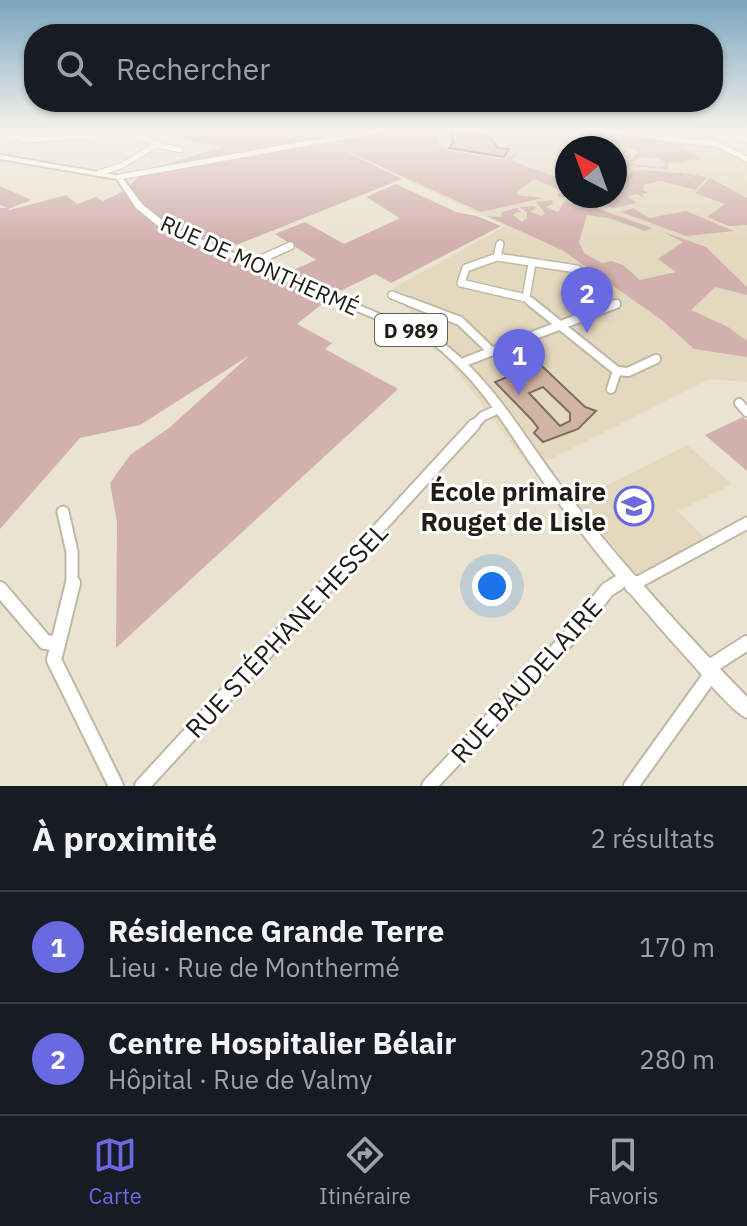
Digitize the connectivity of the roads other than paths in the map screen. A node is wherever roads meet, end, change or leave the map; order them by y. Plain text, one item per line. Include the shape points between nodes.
1 (44, 167) edge
2 (125, 167) edge
3 (150, 167) edge
4 (117, 172) junction
5 (500, 244) dead end
6 (290, 246) dead end
7 (497, 257) junction
8 (532, 263) junction
9 (250, 264) junction
10 (577, 269) dead end
11 (392, 295) dead end
12 (526, 298) junction
13 (616, 304) dead end
14 (559, 325) junction
15 (491, 351) junction
16 (656, 359) dead end
17 (464, 362) junction
18 (617, 371) junction
19 (611, 389) dead end
20 (739, 403) dead end
21 (499, 409) junction
22 (747, 412) edge
23 (63, 512) dead end
24 (747, 523) edge
25 (629, 582) junction
26 (0, 589) edge
27 (56, 643) junction
28 (747, 643) edge
29 (710, 671) junction
30 (747, 709) edge
31 (116, 786) edge
32 (142, 786) edge
33 (429, 786) edge
34 (631, 786) edge

1 - 4 main road
2 - 4 street
3 - 4 street
4 - 9 main road, RUE DE MONTHERMÉ / D 989 via 139,206 166,228
5 - 7 street
6 - 9 street
7 - 8 street
7 - 12 street via 466,268 461,283
8 - 10 street
8 - 12 street
9 - 17 main road, RUE DE MONTHERMÉ / D 989 via 432,339
11 - 15 street via 460,321
12 - 14 street
13 - 14 street
14 - 15 street
14 - 18 street
15 - 17 street
16 - 18 street via 628,372
17 - 21 main road, RUE DE MONTHERMÉ / D 989
18 - 19 street
20 - 22 street
21 - 25 main road, RUE DE MONTHERMÉ / D 989
21 - 32 street, RUE STÉPHANE HESSEL via 483,416
23 - 27 street via 74,567
24 - 25 street, RUE BAUDELAIRE
25 - 29 main road, RUE DE MONTHERMÉ / D 989
25 - 33 street, RUE BAUDELAIRE via 607,590 577,629
26 - 27 street via 45,642
27 - 31 street via 58,674
28 - 29 street
29 - 30 main road, RUE DE MONTHERMÉ / D 989
29 - 34 street

